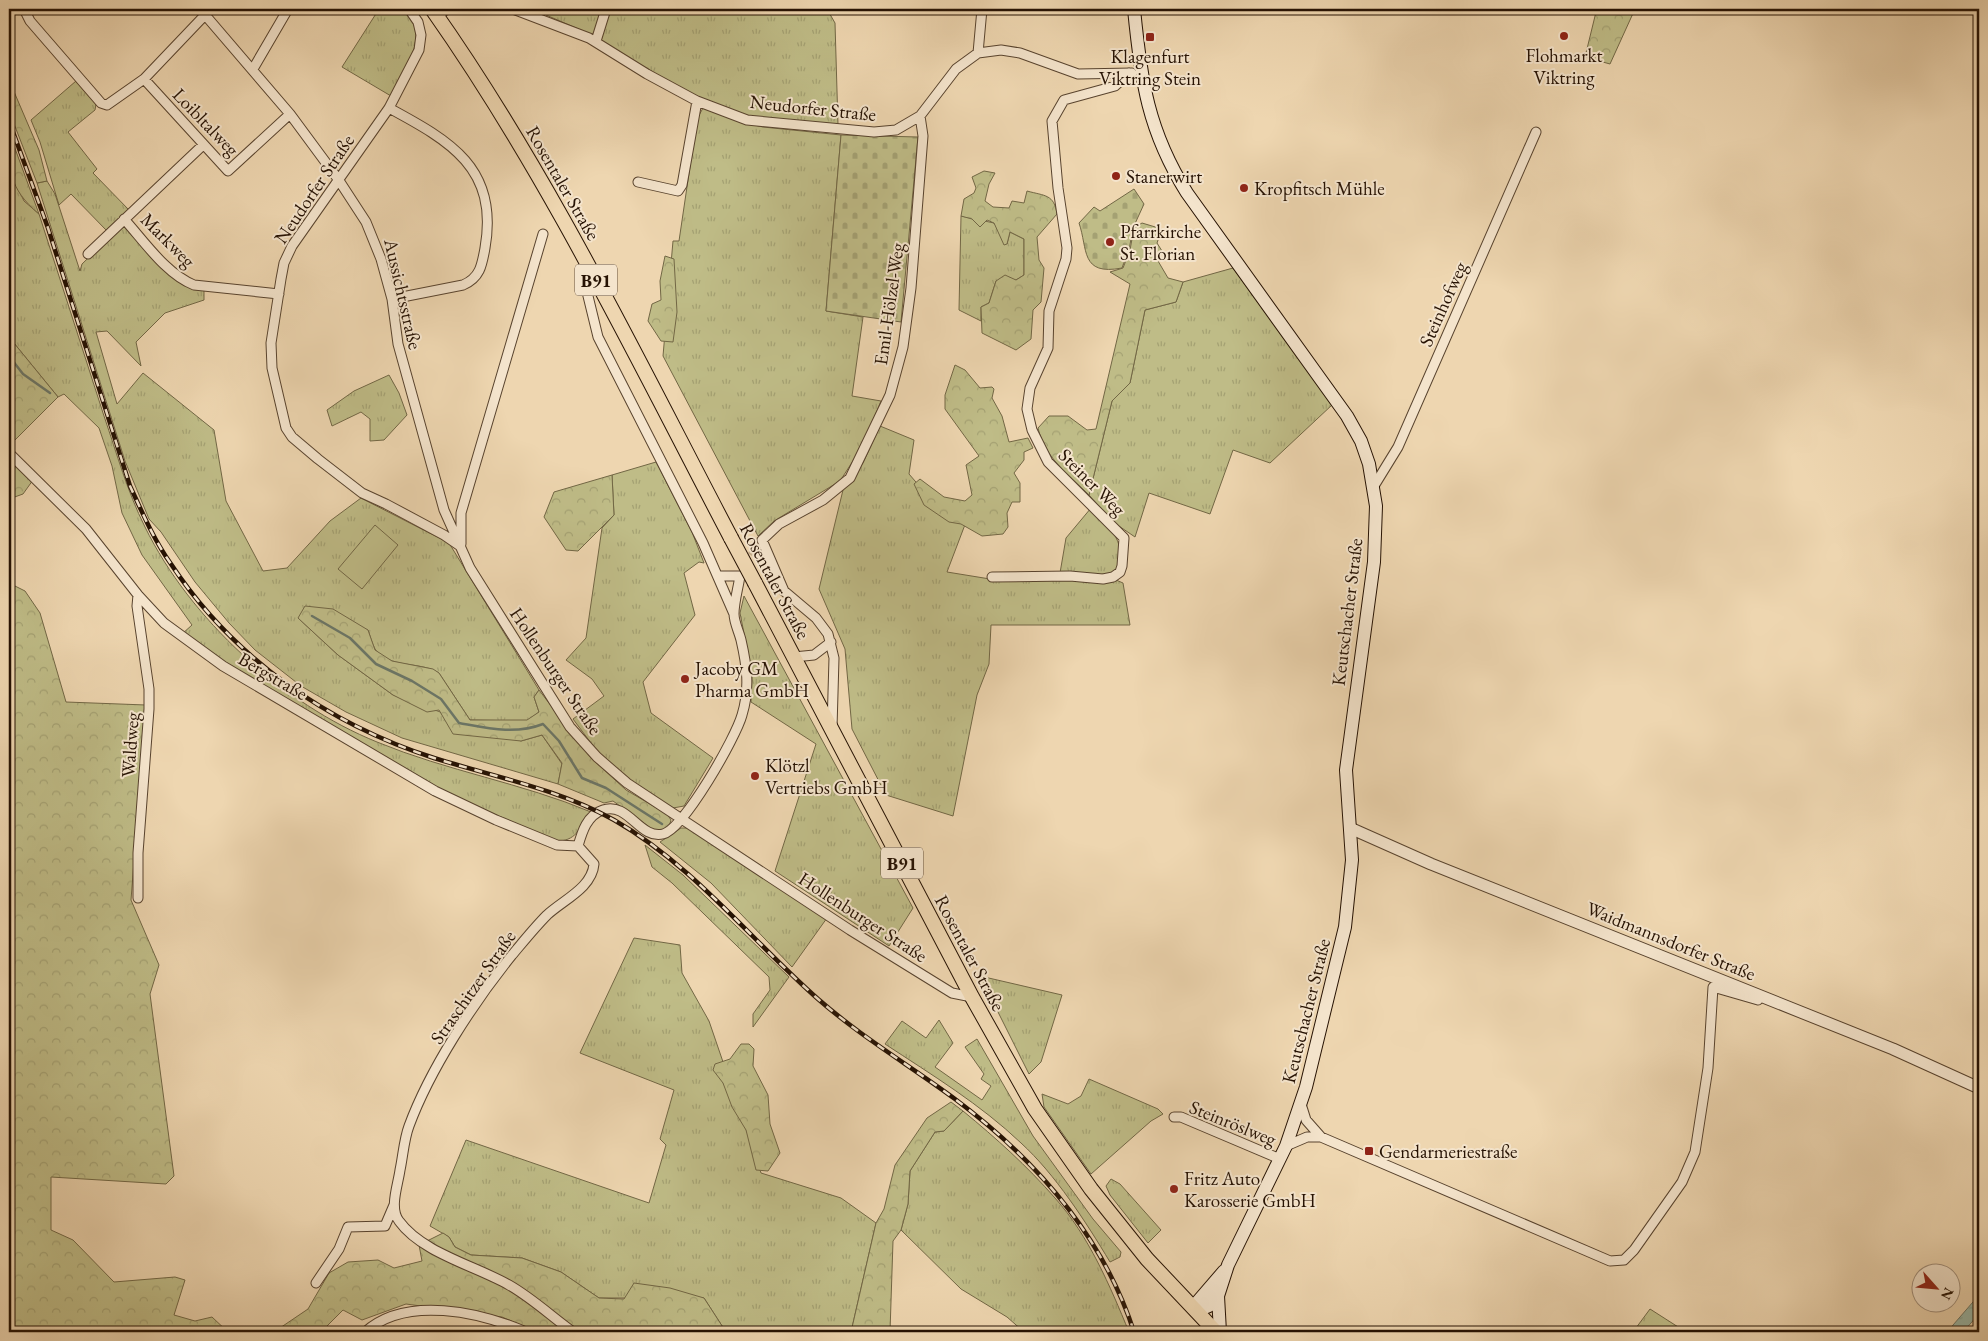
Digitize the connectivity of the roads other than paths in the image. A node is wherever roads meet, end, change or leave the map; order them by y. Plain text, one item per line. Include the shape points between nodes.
1 (24, 9) edge
2 (288, 9) edge
3 (409, 9) edge
4 (513, 9) edge
5 (606, 9) edge
6 (982, 9) edge
7 (1134, 9) edge
8 (439, 11) edge
9 (203, 12) edge
10 (596, 41) junction
11 (978, 53) junction
12 (253, 69) junction
13 (1134, 72) junction
14 (144, 79) junction
15 (697, 101) junction
16 (389, 108) junction
17 (290, 114) junction
18 (920, 116) junction
19 (1536, 132) dead end
20 (203, 145) junction
21 (338, 180) junction
22 (638, 182) dead end
23 (124, 219) junction
24 (544, 234) dead end
25 (88, 254) dead end
26 (587, 292) dead end
27 (278, 294) junction
28 (392, 299) junction
29 (9, 453) edge
30 (1374, 486) junction
31 (460, 546) junction
32 (718, 576) junction
33 (992, 577) dead end
34 (138, 595) junction
35 (734, 615) junction
36 (831, 642) junction
37 (794, 657) junction
38 (832, 729) junction
39 (683, 818) junction
40 (1350, 828) junction
41 (578, 846) junction
42 (138, 898) dead end
43 (972, 997) junction
44 (1799, 1012) junction
45 (1979, 1088) edge
46 (1301, 1104) junction
47 (1174, 1117) dead end
48 (1294, 1128) junction
49 (1315, 1135) junction
50 (1286, 1146) junction
51 (1280, 1160) junction
52 (394, 1205) junction
53 (402, 1225) junction
54 (385, 1226) junction
55 (1228, 1265) junction
56 (316, 1283) dead end
57 (1218, 1296) junction
58 (1193, 1307) junction
59 (365, 1332) edge
60 (526, 1332) edge
61 (573, 1332) edge
62 (1218, 1332) edge

1 - 14 street via 30,21 101,103 107,105 118,99
2 - 12 street
3 - 16 street, Neudorfer Straße via 418,22 421,35 419,50
4 - 10 street, Neudorfer Straße
5 - 10 street
6 - 11 street
7 - 13 main road, Keutschacher Straße
8 - 37 main road, Rosentaler Straße / B91, bridge via 546,190
9 - 12 street, Aussichtsstraße
9 - 14 street
10 - 15 street, Neudorfer Straße
11 - 13 street via 1001,50 1020,53 1078,74
11 - 18 street via 956,69
12 - 17 street, Aussichtsstraße
13 - 30 main road, Keutschacher Straße via 1173,170 1347,416 1361,441
13 - 33 street, Steiner Weg via 1115,86 1064,100 1052,121 1067,248 1049,310 1048,348 1030,388 1027,409 1032,430 1048,462 1124,538 1122,566 1120,572 1104,579
14 - 20 street, Loibltalweg
15 - 18 street, Neudorfer Straße via 747,120 874,132 896,130
15 - 22 street via 682,185 678,191
16 - 21 street, Neudorfer Straße
16 - 28 street via 432,132 457,151 480,181 487,221 482,266 471,281
17 - 20 street, Loibltalweg via 228,171
17 - 21 street, Aussichtsstraße
18 - 36 street, Emil-Hölzel-Weg via 923,136 911,288 903,347 890,395 850,478 823,500 779,524 762,540 784,591 823,625
19 - 30 street, Steinhofweg via 1398,447
20 - 23 street, Markweg
21 - 27 street, Neudorfer Straße via 292,246 284,263
21 - 28 street, Aussichtsstraße via 374,238
23 - 25 street, Markweg
23 - 27 street, Markweg via 173,272 187,282
24 - 31 street, Hollenburger Straße via 461,513
26 - 32 street via 598,337
27 - 31 street, Neudorfer Straße via 271,343 272,368 283,421 292,437 362,493
28 - 31 street, Aussichtsstraße via 398,344 417,418 444,510
29 - 34 street, Bergstraße via 86,529
30 - 40 main road, Keutschacher Straße via 1374,562 1346,770
31 - 39 street, Hollenburger Straße via 470,568 570,727 627,783
32 - 35 street
32 - 35 street via 740,576
34 - 41 street, Bergstraße via 164,623 222,666 435,790 557,845
34 - 42 street, Waldweg via 149,689
35 - 39 street via 747,665 748,686 742,717 720,761
36 - 37 street via 814,655
36 - 38 street, Emil-Hölzel-Weg via 834,668
37 - 38 main road, Rosentaler Straße / B91
38 - 43 main road, Rosentaler Straße / B91
39 - 41 street via 670,831 657,834 620,810 600,810 589,819
39 - 43 street, Hollenburger Straße via 850,930 952,993
40 - 44 street, Waidmannsdorfer Straße via 1431,864
40 - 46 main road, Keutschacher Straße via 1352,860 1346,927
41 - 52 street, Straschitzer Straße via 594,864 591,876 547,915 512,956 450,1044 409,1127
43 - 58 main road, Rosentaler Straße / B91 via 1026,1094 1063,1151 1147,1260
44 - 45 street, Waidmannsdorfer Straße
44 - 49 street via 1713,987 1708,1068 1695,1152 1682,1182 1624,1260 1610,1261
46 - 48 main road, Keutschacher Straße
46 - 49 street
47 - 51 street, Steinröslweg via 1182,1117
48 - 49 street via 1300,1126
48 - 50 main road, Keutschacher Straße
49 - 50 street
50 - 51 main road, Keutschacher Straße
51 - 55 main road, Keutschacher Straße
52 - 53 street
52 - 54 street
53 - 54 street
53 - 61 street via 432,1248 510,1285
54 - 56 street via 348,1227 339,1249
55 - 57 main road
55 - 58 main road
57 - 58 main road via 1209,1306 1202,1309
57 - 62 main road
58 - 62 main road, Rosentaler Straße / B91
59 - 60 street via 385,1318 405,1312 435,1310 499,1320

